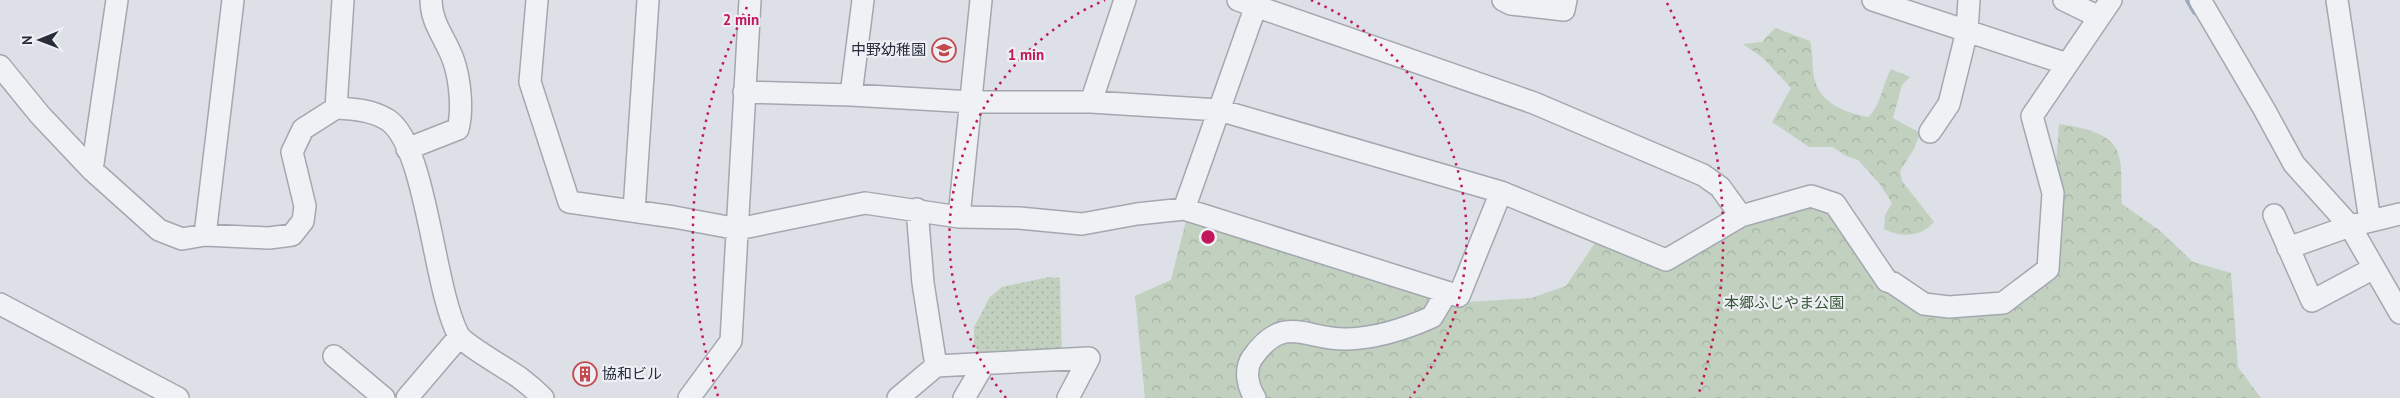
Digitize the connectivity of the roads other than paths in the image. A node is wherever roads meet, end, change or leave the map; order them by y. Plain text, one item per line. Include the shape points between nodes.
1 (117, 0) edge
2 (233, 0) edge
3 (343, 0) edge
4 (431, 0) edge
5 (532, 0) edge
6 (648, 0) edge
7 (750, 0) edge
8 (863, 0) edge
9 (981, 0) edge
10 (1125, 0) edge
11 (1503, 0) edge
12 (1566, 0) edge
13 (1873, 0) edge
14 (1969, 0) edge
15 (2064, 0) edge
16 (2200, 0) edge
17 (2337, 0) edge
18 (1251, 2) edge
19 (2105, 9) edge
20 (1967, 31) junction
21 (2067, 64) junction
22 (0, 66) edge
23 (744, 92) junction
24 (851, 95) junction
25 (972, 102) junction
26 (1091, 102) junction
27 (336, 108) junction
28 (1219, 110) junction
29 (1930, 132) dead end
30 (407, 149) junction
31 (92, 170) junction
32 (1500, 192) junction
33 (917, 209) junction
34 (1184, 209) junction
35 (634, 211) junction
36 (2400, 214) edge
37 (1741, 216) junction
38 (2274, 216) dead end
39 (959, 217) junction
40 (2356, 224) junction
41 (738, 229) junction
42 (205, 235) junction
43 (2288, 248) junction
44 (2373, 268) junction
45 (1446, 292) junction
46 (0, 304) edge
47 (2400, 313) edge
48 (459, 337) junction
49 (334, 356) dead end
50 (984, 364) junction
51 (936, 366) junction
52 (178, 398) edge
53 (384, 398) edge
54 (407, 398) edge
55 (543, 398) edge
56 (689, 398) edge
57 (898, 398) edge
58 (964, 398) edge
59 (1068, 398) edge
60 (1255, 398) edge

1 - 31 street
2 - 42 street
3 - 27 street
4 - 30 street via 438,31 454,62 461,119 458,129
5 - 35 street via 530,82 569,202
6 - 35 street
7 - 23 street
8 - 24 street
9 - 25 street
10 - 26 street
11 - 12 street via 1511,4 1564,10
13 - 20 street
14 - 20 street
15 - 19 street
16 - 40 street via 2294,164
17 - 40 street
18 - 28 street
18 - 37 street via 1534,103 1704,175 1720,187
19 - 21 street
20 - 21 street
20 - 29 street via 1950,104
21 - 37 street via 2032,116 2053,193 2048,270 2003,303 1949,307 1924,304 1887,281 1835,204 1811,196
22 - 31 street via 40,116
23 - 24 street
23 - 41 street
24 - 25 street
25 - 26 street
25 - 39 street
26 - 28 street
27 - 30 street via 373,113 388,121 400,133
27 - 42 street via 303,129 292,152 305,206 303,221 292,236
28 - 32 street
28 - 34 street
30 - 48 street via 418,174 446,302
31 - 42 street via 159,230 182,239
32 - 37 street via 1666,260
32 - 45 street via 1459,296
33 - 39 street
33 - 41 street via 866,203
33 - 51 street via 923,283
34 - 39 street via 1082,224
34 - 45 street
35 - 41 street
36 - 40 street
38 - 43 street
40 - 43 street
40 - 44 street
41 - 56 street via 731,341
43 - 44 street via 2312,301
44 - 47 street
45 - 60 street via 1432,317 1383,335 1347,339 1307,332 1279,333 1260,347 1250,362 1248,378
46 - 52 street
48 - 54 street
48 - 55 street
49 - 53 street
50 - 51 street
50 - 58 street
50 - 59 street via 1089,358
51 - 57 street

